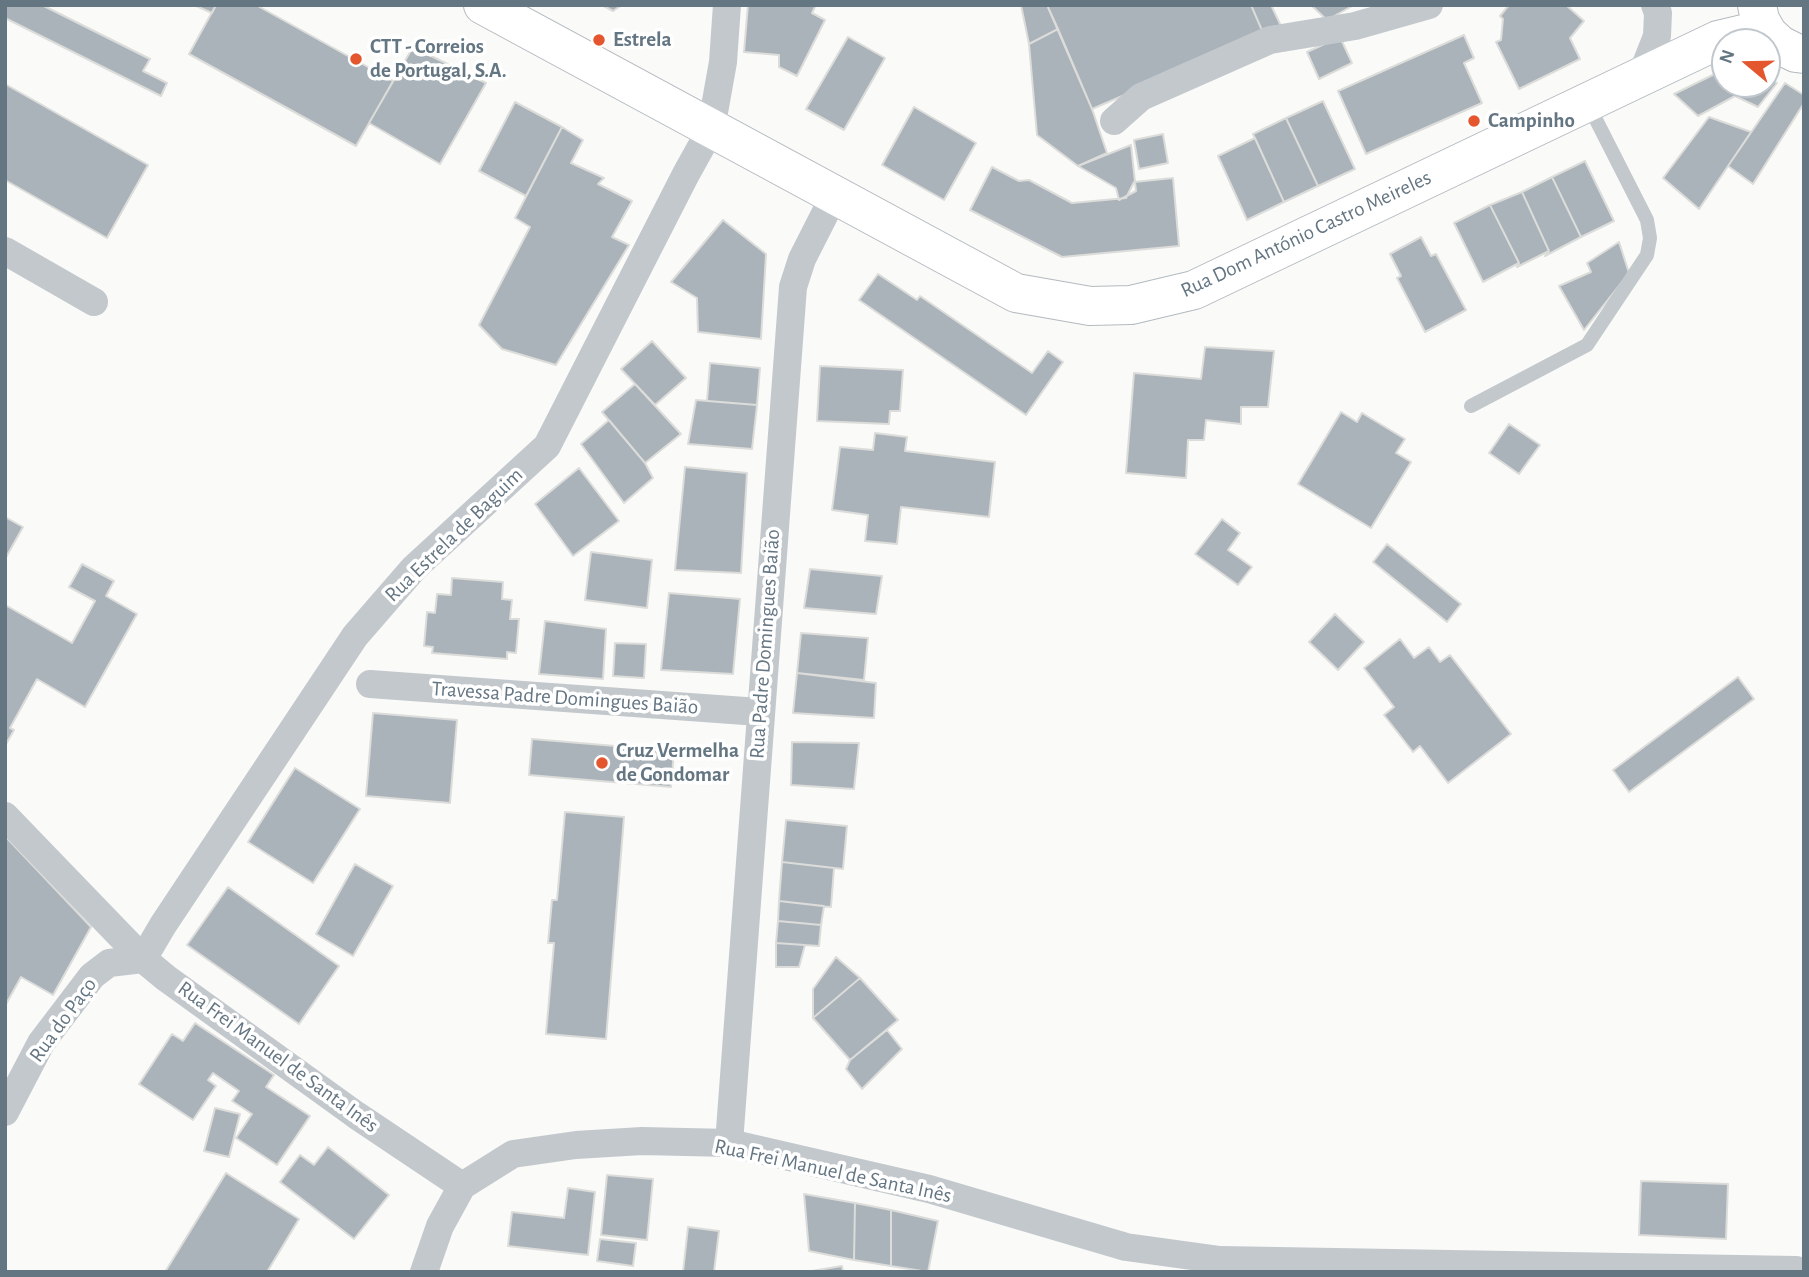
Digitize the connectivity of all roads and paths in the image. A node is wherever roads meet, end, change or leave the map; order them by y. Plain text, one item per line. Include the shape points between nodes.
1 (483, 5) edge
2 (727, 5) edge
3 (1429, 5) edge
4 (1655, 5) edge
5 (1760, 15) edge
6 (1804, 54) edge
7 (1636, 80) junction
8 (1587, 102) junction
9 (1114, 121) dead end
10 (711, 129) junction
11 (834, 196) junction
12 (5, 251) edge
13 (94, 302) dead end
14 (1471, 406) dead end
15 (370, 684) dead end
16 (759, 712) junction
17 (5, 816) edge
18 (143, 959) junction
19 (5, 1112) edge
20 (729, 1143) junction
21 (462, 1186) junction
22 (1796, 1270) dead end
23 (424, 1272) edge

1 - 10 main road, Rua Dom António Castro Meireles
2 - 10 street, Rua Estrela de Baguim
3 - 9 street via 1355,26 1270,40 1141,97
4 - 7 street via 1657,36
5 - 6 main road via 1780,45
5 - 7 main road, Rua Dom António Castro Meireles via 1752,32 1718,40
7 - 8 main road, Rua Dom António Castro Meireles
8 - 11 main road, Rua Dom António Castro Meireles via 1194,290 1131,305 1090,306 1016,293
8 - 14 lane via 1647,220 1647,255 1587,345
10 - 11 main road, Rua Dom António Castro Meireles
10 - 18 street, Rua Estrela de Baguim via 547,446 414,568 355,636
11 - 16 street, Rua Padre Domingues Baião via 793,287
12 - 13 street
15 - 16 street, Travessa Padre Domingues Baião
16 - 20 street, Rua Padre Domingues Baião
17 - 18 street, Rua Frei Manuel de Santa Inês
18 - 19 street, Rua do Paço via 109,963 92,976 41,1044
18 - 21 street, Rua Frei Manuel de Santa Inês via 356,1115
20 - 21 street, Rua Frei Manuel de Santa Inês via 576,1144 513,1154
20 - 22 street, Rua Frei Manuel de Santa Inês via 929,1189 1126,1247 1220,1261
21 - 23 street via 440,1226

